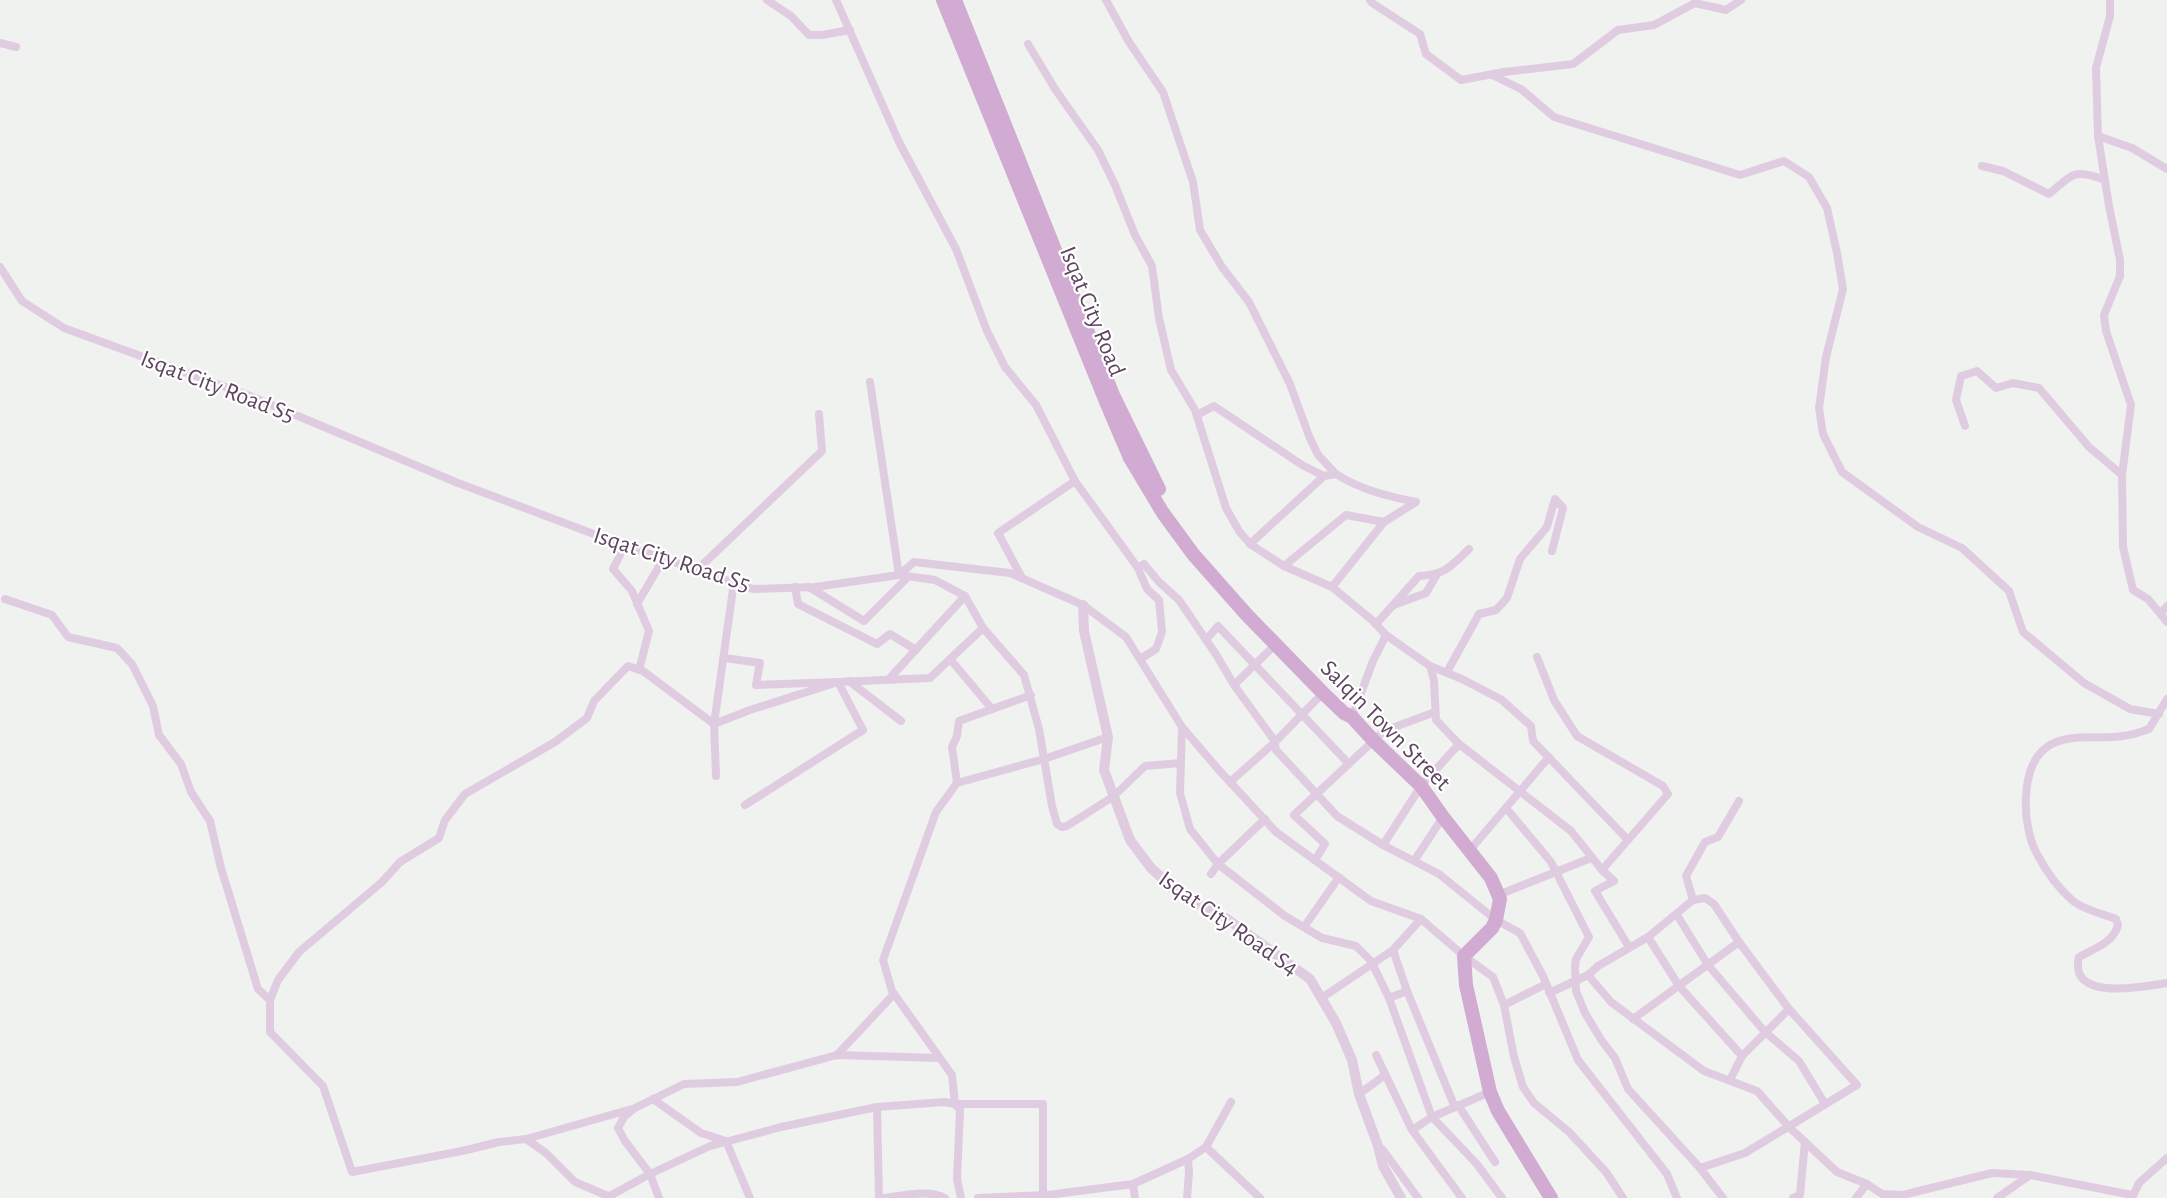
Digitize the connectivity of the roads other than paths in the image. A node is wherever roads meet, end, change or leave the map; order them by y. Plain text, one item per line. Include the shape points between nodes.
1 (767, 0) edge
2 (836, 0) edge
3 (943, 0) edge
4 (955, 0) edge
5 (1106, 0) edge
6 (1370, 0) edge
7 (1741, 0) edge
8 (2110, 0) edge
9 (850, 30) junction
10 (0, 43) edge
11 (1028, 44) dead end
12 (16, 47) dead end
13 (1492, 75) junction
14 (2098, 136) junction
15 (1982, 166) dead end
16 (2167, 169) edge
17 (2105, 180) junction
18 (0, 267) edge
19 (870, 382) dead end
20 (819, 414) dead end
21 (1197, 415) junction
22 (1965, 426) dead end
23 (1336, 474) junction
24 (2122, 475) junction
25 (1324, 476) junction
26 (1075, 481) junction
27 (1384, 522) junction
28 (1251, 544) junction
29 (625, 545) junction
30 (1468, 549) dead end
31 (1552, 551) dead end
32 (664, 558) junction
33 (1284, 566) junction
34 (1138, 568) junction
35 (698, 569) junction
36 (903, 576) junction
37 (1436, 576) junction
38 (1022, 578) junction
39 (734, 582) junction
40 (795, 587) junction
41 (808, 587) junction
42 (1332, 587) junction
43 (964, 596) junction
44 (5, 599) dead end
45 (637, 604) junction
46 (1083, 605) junction
47 (1393, 605) junction
48 (2167, 606) edge
49 (2161, 613) junction
50 (1246, 614) junction
51 (2167, 622) edge
52 (1376, 624) junction
53 (983, 628) junction
54 (1386, 635) junction
55 (1206, 640) junction
56 (1276, 644) junction
57 (916, 650) junction
58 (1537, 657) dead end
59 (725, 658) junction
60 (950, 659) junction
61 (1140, 659) junction
62 (1254, 666) junction
63 (1431, 666) junction
64 (639, 670) junction
65 (1447, 672) junction
66 (889, 679) junction
67 (849, 681) junction
68 (838, 682) junction
69 (1234, 685) junction
70 (1323, 693) junction
71 (1031, 695) junction
72 (2167, 699) edge
73 (992, 709) junction
74 (1435, 712) junction
75 (2159, 714) junction
76 (1301, 715) junction
77 (1352, 717) junction
78 (901, 721) dead end
79 (714, 724) junction
80 (1182, 727) junction
81 (1108, 737) junction
82 (1372, 740) junction
83 (1274, 743) junction
84 (1459, 744) junction
85 (1550, 757) junction
86 (1044, 759) junction
87 (1181, 763) junction
88 (1349, 764) junction
89 (716, 776) dead end
90 (1230, 782) junction
91 (957, 783) junction
92 (1421, 786) junction
93 (1522, 792) junction
94 (1316, 795) junction
95 (1114, 796) junction
96 (1739, 801) dead end
97 (745, 805) dead end
98 (1506, 808) junction
99 (1443, 817) junction
100 (1265, 819) junction
101 (1628, 840) junction
102 (1383, 845) junction
103 (1470, 850) junction
104 (1591, 858) junction
105 (1315, 860) junction
106 (1414, 861) junction
107 (1218, 864) junction
108 (1602, 870) junction
109 (1557, 872) junction
110 (1211, 874) dead end
111 (1339, 877) junction
112 (1498, 895) junction
113 (1693, 900) junction
114 (1677, 915) junction
115 (1421, 919) junction
116 (1496, 920) junction
117 (1304, 927) junction
118 (1648, 937) junction
119 (1739, 942) junction
120 (1629, 947) junction
121 (1393, 950) junction
122 (1464, 956) junction
123 (1372, 964) junction
124 (1708, 964) junction
125 (1588, 975) junction
126 (1577, 980) junction
127 (2167, 983) edge
128 (1679, 986) junction
129 (1548, 988) junction
130 (1407, 991) junction
131 (894, 994) junction
132 (1323, 997) junction
133 (1389, 998) junction
134 (270, 1000) junction
135 (1504, 1005) junction
136 (1789, 1009) junction
137 (1633, 1019) junction
138 (1765, 1032) junction
139 (837, 1055) junction
140 (1376, 1055) dead end
141 (1742, 1056) junction
142 (939, 1058) junction
143 (1385, 1075) junction
144 (1730, 1080) junction
145 (1490, 1092) junction
146 (1359, 1094) junction
147 (653, 1099) junction
148 (1231, 1102) dead end
149 (955, 1104) junction
150 (1825, 1104) junction
151 (1458, 1105) junction
152 (877, 1107) junction
153 (635, 1108) junction
154 (1432, 1117) junction
155 (1789, 1127) junction
156 (1412, 1131) junction
157 (526, 1140) junction
158 (726, 1142) junction
159 (1805, 1142) junction
160 (1378, 1146) junction
161 (1206, 1147) junction
162 (2167, 1158) edge
163 (1188, 1159) junction
164 (1495, 1162) dead end
165 (1700, 1168) junction
166 (650, 1174) junction
167 (2030, 1175) junction
168 (1132, 1184) junction
169 (1867, 1184) junction
170 (1043, 1195) junction
171 (607, 1197) edge
172 (2132, 1197) edge
173 (659, 1198) edge
174 (750, 1198) edge
175 (881, 1198) edge
176 (945, 1198) edge
177 (961, 1198) edge
178 (978, 1198) edge
179 (1135, 1198) edge
180 (1187, 1198) edge
181 (1260, 1198) edge
182 (1401, 1198) edge
183 (1418, 1198) edge
184 (1462, 1198) edge
185 (1502, 1198) edge
186 (1551, 1198) edge
187 (1623, 1198) edge
188 (1677, 1198) edge
189 (1723, 1198) edge
190 (1793, 1198) edge
191 (1856, 1198) edge
192 (1997, 1198) edge

1 - 9 street via 792,16 809,35
2 - 9 street
3 - 50 main road, Isqat City Road via 1130,458 1193,554
4 - 50 main road via 1113,395 1151,475 1195,548
5 - 23 street via 1162,92 1193,182 1200,230 1249,302 1290,384 1318,454
6 - 13 street via 1420,34 1426,54 1461,80
7 - 13 street via 1726,10 1695,3 1654,25 1618,30 1572,64
8 - 14 street via 2110,16 2096,68
9 - 26 street via 899,142 956,249 1005,368 1036,405
10 - 12 street
11 - 21 street via 1098,150 1116,185 1152,266 1171,370
13 - 75 street via 1521,89 1554,117 1740,175 1784,161 1809,177 1827,208 1844,289 1826,357 1819,408 1822,434 1842,471 1918,527 1962,548 2008,591 2023,632 2084,683 2130,709
14 - 16 street via 2132,148
14 - 17 street
15 - 17 street via 2003,171 2049,194 2072,175 2085,172
17 - 24 street via 2120,276 2104,315 2131,405
18 - 29 street, Isqat City Road S5 via 21,301 64,328 250,396 458,483
19 - 36 street
20 - 35 street via 822,452
21 - 25 street via 1214,406
21 - 28 street via 1226,508
22 - 24 street via 1956,400 1961,376 1977,371 1996,388 2013,383 2039,388 2089,447
23 - 25 street
23 - 27 street via 1382,495 1416,502
24 - 49 street via 2129,578 2133,590
25 - 28 street
26 - 34 street
26 - 38 street via 999,533
27 - 33 street via 1346,514
27 - 42 street
28 - 33 street
29 - 32 street, Isqat City Road S5
29 - 45 street via 613,569 632,591
30 - 37 street
31 - 65 street via 1563,508 1555,499 1547,527 1520,559 1507,598 1496,610 1479,614
32 - 35 street, Isqat City Road S5
32 - 45 street
33 - 42 street
34 - 55 street via 1144,564 1179,600
34 - 61 street via 1147,589 1159,600 1162,632 1156,649
35 - 39 street, Isqat City Road S5
36 - 38 street, Isqat City Road S5 via 914,562 1010,573
36 - 41 street, Isqat City Road S5
36 - 41 street via 864,621
36 - 43 street via 935,580
37 - 47 street via 1426,593
37 - 47 street via 1419,576
38 - 46 street, Isqat City Road S5
39 - 40 street, Isqat City Road S5 via 753,589
39 - 59 street
40 - 41 street, Isqat City Road S5
40 - 57 street via 798,604 877,644 890,634
42 - 52 street
43 - 53 street
43 - 57 street
44 - 134 street via 52,615 68,637 117,648 132,663 153,706 159,735 181,764 191,792 210,820 258,989
45 - 64 street via 649,631
46 - 61 street, Isqat City Road S5 via 1126,637
46 - 81 street, Isqat City Road S4 via 1084,631
47 - 52 street
48 - 49 street
49 - 51 street
50 - 56 main road, Salqin Town Street
52 - 54 street
53 - 60 street
53 - 71 street via 1024,675
54 - 63 street
54 - 77 street
55 - 62 street via 1218,626
55 - 69 street
56 - 62 street
56 - 70 main road, Salqin Town Street
57 - 66 street
58 - 101 street via 1554,700 1577,736 1663,786 1668,794
59 - 68 street via 760,663 756,686
59 - 79 street
60 - 66 street via 930,678
60 - 73 street
61 - 80 street, Isqat City Road S5
62 - 69 street
62 - 76 street
63 - 65 street
63 - 74 street
64 - 79 street
64 - 134 street via 628,666 594,701 587,718 555,742 465,794 445,820 439,838 400,862 299,952 278,980
65 - 85 street via 1502,700 1531,726 1533,741
66 - 67 street
67 - 68 street
67 - 78 street
68 - 79 street
68 - 97 street via 863,730
69 - 83 street
70 - 76 street
70 - 77 main road, Salqin Town Street
71 - 73 street
71 - 86 street
72 - 75 street
73 - 91 street via 959,721 952,747
74 - 82 street via 1384,731
74 - 84 street via 1436,720
75 - 127 street via 2149,729 2124,736 2064,739 2046,748 2031,767 2026,793 2028,827 2036,853 2054,880 2074,902 2116,919 2118,925 2116,933 2105,943 2079,957 2080,978 2091,985 2110,988
76 - 83 street
76 - 88 street
77 - 82 main road, Salqin Town Street
79 - 89 street
80 - 87 street
80 - 90 street, Isqat City Road S5
81 - 86 street
81 - 95 street, Isqat City Road S4 via 1104,770
82 - 88 street
82 - 92 main road, Salqin Town Street
83 - 90 street
83 - 94 street
84 - 92 street
84 - 93 street
85 - 93 street
85 - 101 street
86 - 91 street
86 - 95 street via 1052,806 1057,824 1062,827
87 - 95 street via 1145,766
87 - 107 street via 1180,793 1190,829
88 - 94 street
90 - 100 street, Isqat City Road S5
91 - 131 street via 936,812 883,960
92 - 99 main road, Salqin Town Street
92 - 102 street
93 - 98 street
93 - 104 street via 1571,831
94 - 102 street via 1337,816
94 - 105 street via 1294,815 1325,844
95 - 132 street, Isqat City Road S4 via 1130,840 1151,868 1178,893 1227,919 1310,979
96 - 113 street via 1718,837 1705,842 1686,876
98 - 103 street
98 - 109 street
99 - 103 main road, Salqin Town Street
99 - 106 street
100 - 105 street, Isqat City Road S5 via 1276,832
100 - 107 street
101 - 108 street
102 - 106 street
103 - 112 main road, Salqin Town Street via 1491,878
104 - 108 street
104 - 109 street
105 - 111 street, Isqat City Road S5
106 - 116 street via 1439,874
107 - 110 street
107 - 117 street
108 - 120 street via 1614,881 1595,891
109 - 112 street
109 - 126 street via 1589,937 1576,958
111 - 115 street, Isqat City Road S5 via 1371,901
111 - 117 street
112 - 116 main road
113 - 114 street
113 - 119 street via 1705,898 1714,904
114 - 118 street
114 - 124 street
115 - 121 street
115 - 122 street, Isqat City Road S5
116 - 122 main road
116 - 129 street via 1520,933
117 - 123 street via 1322,938 1356,946
118 - 120 street
118 - 128 street
119 - 124 street
119 - 136 street
120 - 125 street
121 - 123 street
121 - 130 street
122 - 135 street, Isqat City Road S5 via 1493,977
122 - 145 main road via 1466,986
123 - 132 street
123 - 133 street
124 - 128 street
124 - 138 street
125 - 126 street
125 - 137 street via 1611,1002
126 - 129 street
126 - 165 street via 1576,991 1585,1013 1616,1058 1628,1089
128 - 137 street
128 - 141 street
129 - 135 street
129 - 188 street via 1578,1060 1660,1165
130 - 133 street
130 - 151 street via 1454,1105
131 - 139 street
131 - 142 street
132 - 146 street, Isqat City Road S4 via 1352,1060
133 - 154 street
134 - 157 street via 270,1032 323,1086 352,1172
135 - 187 street, Isqat City Road S5 via 1523,1087 1534,1103 1569,1132 1606,1172
136 - 138 street
136 - 150 street via 1857,1085
137 - 144 street via 1704,1071
138 - 141 street
138 - 150 street via 1799,1061
139 - 142 street
139 - 147 street via 737,1082 684,1084
140 - 143 street
141 - 144 street
142 - 149 street via 952,1075
143 - 146 street
143 - 156 street
144 - 155 street via 1757,1091
145 - 151 street
145 - 186 main road via 1497,1111
146 - 160 street, Isqat City Road S4
147 - 153 street
147 - 158 street via 701,1133
148 - 161 street
149 - 152 street
149 - 170 street via 1043,1104
149 - 177 street via 960,1110 957,1179
150 - 155 street
151 - 154 street
151 - 164 street
152 - 158 street
152 - 175 street
153 - 157 street
153 - 166 street via 618,1128
154 - 156 street
154 - 185 street via 1476,1163
155 - 159 street
155 - 165 street via 1745,1153
156 - 184 street
157 - 171 street via 546,1153 575,1182
158 - 166 street
158 - 174 street
159 - 169 street via 1837,1172
159 - 190 street via 1800,1196
160 - 182 street, Isqat City Road S4 via 1383,1166
160 - 183 street
161 - 163 street
161 - 181 street
162 - 172 street via 2139,1184
163 - 168 street
163 - 180 street
165 - 189 street
166 - 171 street
166 - 173 street
167 - 169 street via 1992,1173 1903,1195 1882,1194
167 - 172 street
167 - 192 street
168 - 170 street
168 - 179 street
169 - 191 street
170 - 178 street
175 - 176 street via 917,1194

